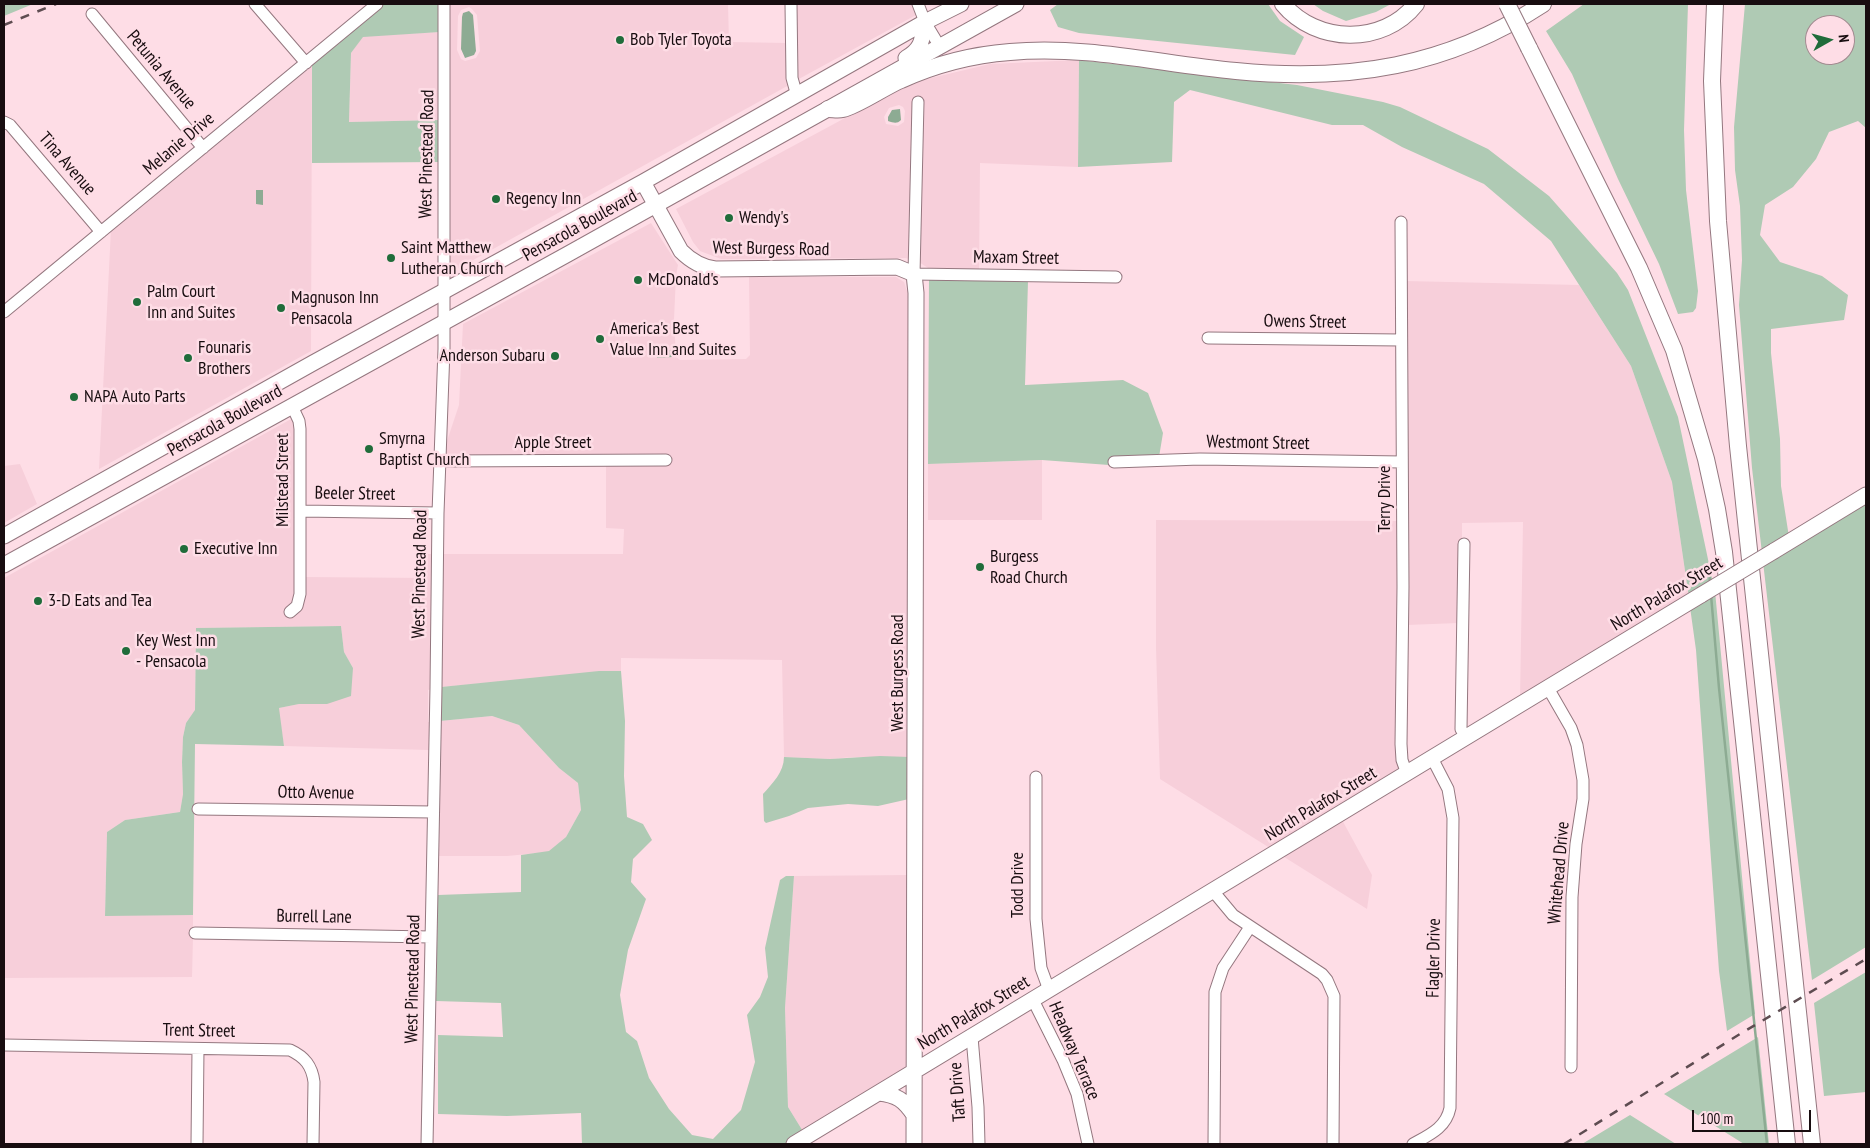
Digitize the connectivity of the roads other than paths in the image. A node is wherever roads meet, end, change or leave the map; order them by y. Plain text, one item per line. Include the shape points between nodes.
1 (255, 4) edge
2 (377, 4) edge
3 (444, 4) edge
4 (791, 4) edge
5 (918, 4) edge
6 (961, 4) edge
7 (1016, 4) edge
8 (1283, 4) edge
9 (1416, 4) edge
10 (1506, 4) edge
11 (1543, 4) edge
12 (1715, 4) edge
13 (1725, 4) edge
14 (92, 14) dead end
15 (925, 22) junction
16 (940, 47) junction
17 (306, 62) junction
18 (1712, 81) junction
19 (816, 85) junction
20 (797, 96) junction
21 (918, 102) dead end
22 (827, 106) junction
23 (4, 122) edge
24 (203, 148) junction
25 (643, 182) junction
26 (656, 205) junction
27 (1401, 222) dead end
28 (101, 232) junction
29 (914, 274) junction
30 (1116, 277) dead end
31 (443, 292) junction
32 (4, 312) edge
33 (444, 323) junction
34 (1208, 338) dead end
35 (1401, 340) junction
36 (313, 363) junction
37 (325, 387) junction
38 (292, 406) junction
39 (220, 415) junction
40 (232, 438) junction
41 (666, 460) dead end
42 (440, 461) junction
43 (1114, 462) dead end
44 (1402, 462) junction
45 (1866, 495) edge
46 (56, 507) junction
47 (301, 511) junction
48 (438, 513) junction
49 (68, 531) junction
50 (4, 536) edge
51 (1464, 544) dead end
52 (4, 565) edge
53 (290, 612) dead end
54 (1548, 688) junction
55 (1466, 738) junction
56 (1432, 758) junction
57 (1406, 774) junction
58 (1036, 778) dead end
59 (198, 809) dead end
60 (434, 812) junction
61 (1213, 891) junction
62 (1250, 927) junction
63 (195, 933) dead end
64 (431, 937) junction
65 (1049, 990) junction
66 (1033, 1000) junction
67 (972, 1037) junction
68 (4, 1045) edge
69 (198, 1049) junction
70 (1570, 1068) dead end
71 (914, 1072) junction
72 (879, 1092) junction
73 (914, 1115) junction
74 (197, 1144) edge
75 (313, 1144) edge
76 (427, 1144) edge
77 (794, 1144) edge
78 (914, 1144) edge
79 (979, 1144) edge
80 (1088, 1144) edge
81 (1214, 1144) edge
82 (1333, 1144) edge
83 (1413, 1144) edge
84 (1787, 1144) edge
85 (1812, 1144) edge

1 - 17 street
2 - 17 street, Melanie Drive
3 - 31 street, West Pinestead Road
4 - 20 street via 792,78
5 - 15 street
6 - 15 main road, Pensacola Boulevard
7 - 16 main road, Pensacola Boulevard
8 - 9 highway via 1308,25 1346,35 1384,28
10 - 84 highway, bridge via 1654,302 1674,350 1706,459 1724,552
11 - 22 highway via 1502,29 1455,49 1376,70 1316,74 1246,72 1081,51 1016,51 972,56 931,66 845,108
12 - 18 highway
13 - 18 highway
14 - 24 street, Petunia Avenue
15 - 16 street
15 - 19 main road, Pensacola Boulevard
15 - 22 main road via 921,43 915,53
16 - 22 main road, Pensacola Boulevard
17 - 24 street, Melanie Drive
18 - 85 highway via 1718,221 1738,446
19 - 20 main road, Pensacola Boulevard
19 - 22 main road
20 - 25 main road, Pensacola Boulevard
21 - 29 street, West Burgess Road
22 - 26 main road, Pensacola Boulevard
23 - 28 street, Tina Avenue via 10,125
24 - 28 street, Melanie Drive
25 - 26 main road, West Burgess Road
25 - 31 main road, Pensacola Boulevard
26 - 29 main road, West Burgess Road via 681,250 689,259 706,268 897,267
26 - 33 main road, Pensacola Boulevard
27 - 35 street, Terry Drive
28 - 32 street, Melanie Drive
29 - 30 street, Maxam Street
29 - 71 main road, West Burgess Road via 917,680
31 - 33 street, West Pinestead Road
31 - 36 main road, Pensacola Boulevard
33 - 37 main road, Pensacola Boulevard
33 - 42 street, West Pinestead Road
34 - 35 street, Owens Street
35 - 44 street, Terry Drive
36 - 37 main road
36 - 39 main road, Pensacola Boulevard
37 - 38 main road, Pensacola Boulevard
38 - 40 main road, Pensacola Boulevard
38 - 47 street, Milstead Street via 300,429
39 - 40 main road
39 - 46 main road, Pensacola Boulevard
40 - 49 main road, Pensacola Boulevard
41 - 42 street, Apple Street
42 - 48 street, West Pinestead Road
43 - 44 street, Westmont Street via 1200,459
44 - 57 street, Terry Drive via 1401,744
45 - 54 main road, North Palafox Street, bridge
46 - 49 main road
46 - 50 main road, Pensacola Boulevard
47 - 48 street, Beeler Street
47 - 53 street, Milstead Street via 300,594 297,606
48 - 60 street, West Pinestead Road
49 - 52 main road, Pensacola Boulevard
51 - 55 street via 1461,728
54 - 55 main road, North Palafox Street
54 - 70 street, Whitehead Drive via 1571,728 1583,780 1572,897
55 - 56 main road, North Palafox Street
56 - 57 main road, North Palafox Street
56 - 83 street, Flagler Drive via 1448,789 1453,818 1450,1108 1449,1116 1440,1128
57 - 61 main road, North Palafox Street
58 - 65 street, Todd Drive via 1036,919 1041,968
59 - 60 street, Otto Avenue
60 - 64 street, West Pinestead Road
61 - 62 street via 1228,910
61 - 65 main road, North Palafox Street
62 - 81 street via 1222,968 1215,992
62 - 82 street via 1322,974 1332,988
63 - 64 street, Burrell Lane
64 - 76 street, West Pinestead Road
65 - 66 main road, North Palafox Street
66 - 67 main road, North Palafox Street
66 - 80 street, Headway Terrace via 1077,1094
67 - 71 main road, North Palafox Street
67 - 79 street, Taft Drive
68 - 69 street, Trent Street
69 - 74 street
69 - 75 street, Trent Street via 284,1049 298,1054 313,1073
71 - 72 main road, North Palafox Street
71 - 73 main road, West Burgess Road
72 - 73 main road via 902,1099
72 - 77 main road, North Palafox Street
73 - 78 main road, West Burgess Road

